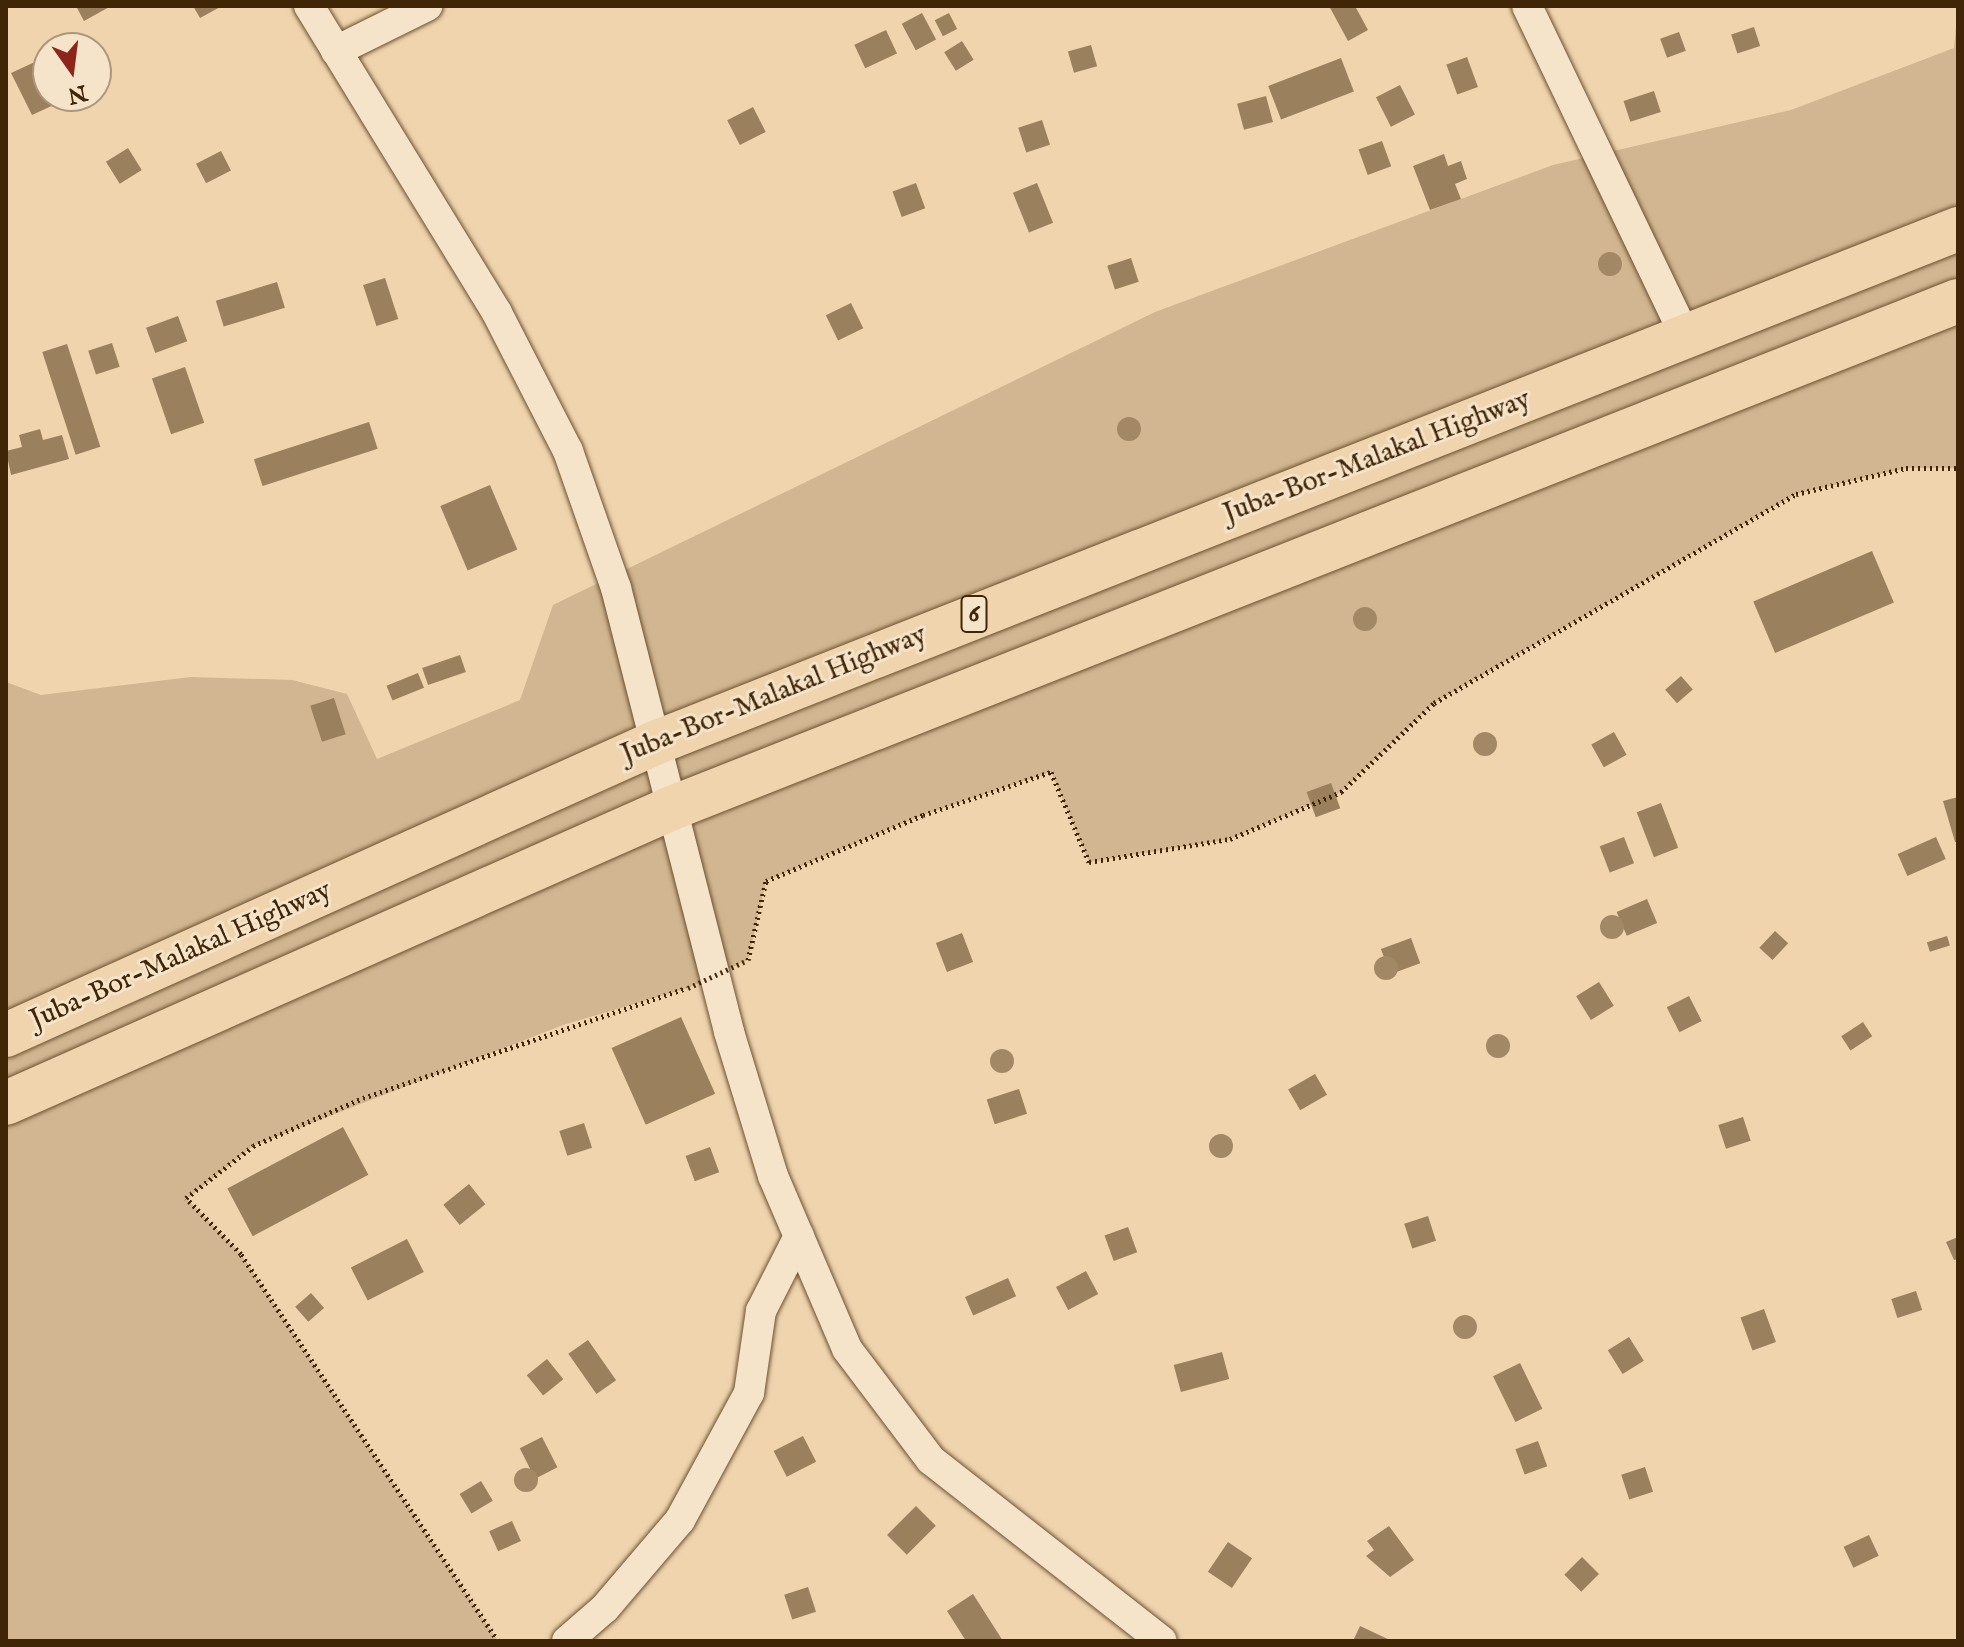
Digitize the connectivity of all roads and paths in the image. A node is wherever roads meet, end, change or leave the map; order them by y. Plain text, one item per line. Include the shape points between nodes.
1 (309, 6) edge
2 (427, 6) edge
3 (1527, 6) edge
4 (336, 51) junction
5 (1958, 229) edge
6 (1957, 303) edge
7 (1685, 336) junction
8 (1958, 468) edge
9 (655, 743) junction
10 (672, 808) junction
11 (6, 1035) edge
12 (6, 1103) edge
13 (799, 1236) junction
14 (498, 1641) edge
15 (567, 1641) edge
16 (1162, 1641) edge

1 - 4 street
2 - 4 street
3 - 7 street
4 - 9 street via 497,313 568,451 616,588
5 - 7 highway, Juba-Bor-Malakal Highway / 6
6 - 10 highway
7 - 9 highway, Juba-Bor-Malakal Highway / 6
8 - 14 path, bridge via 1906,468 1796,494 1434,703 1341,792 1230,839 1089,862 1051,772 923,815 766,881 748,960 688,988 363,1098 253,1146 186,1198 241,1254
9 - 10 street
9 - 11 highway, Juba-Bor-Malakal Highway / 6
10 - 12 highway
10 - 13 street via 729,1032
13 - 15 street via 761,1311 749,1393 680,1520 605,1608
13 - 16 street via 847,1349 931,1460

